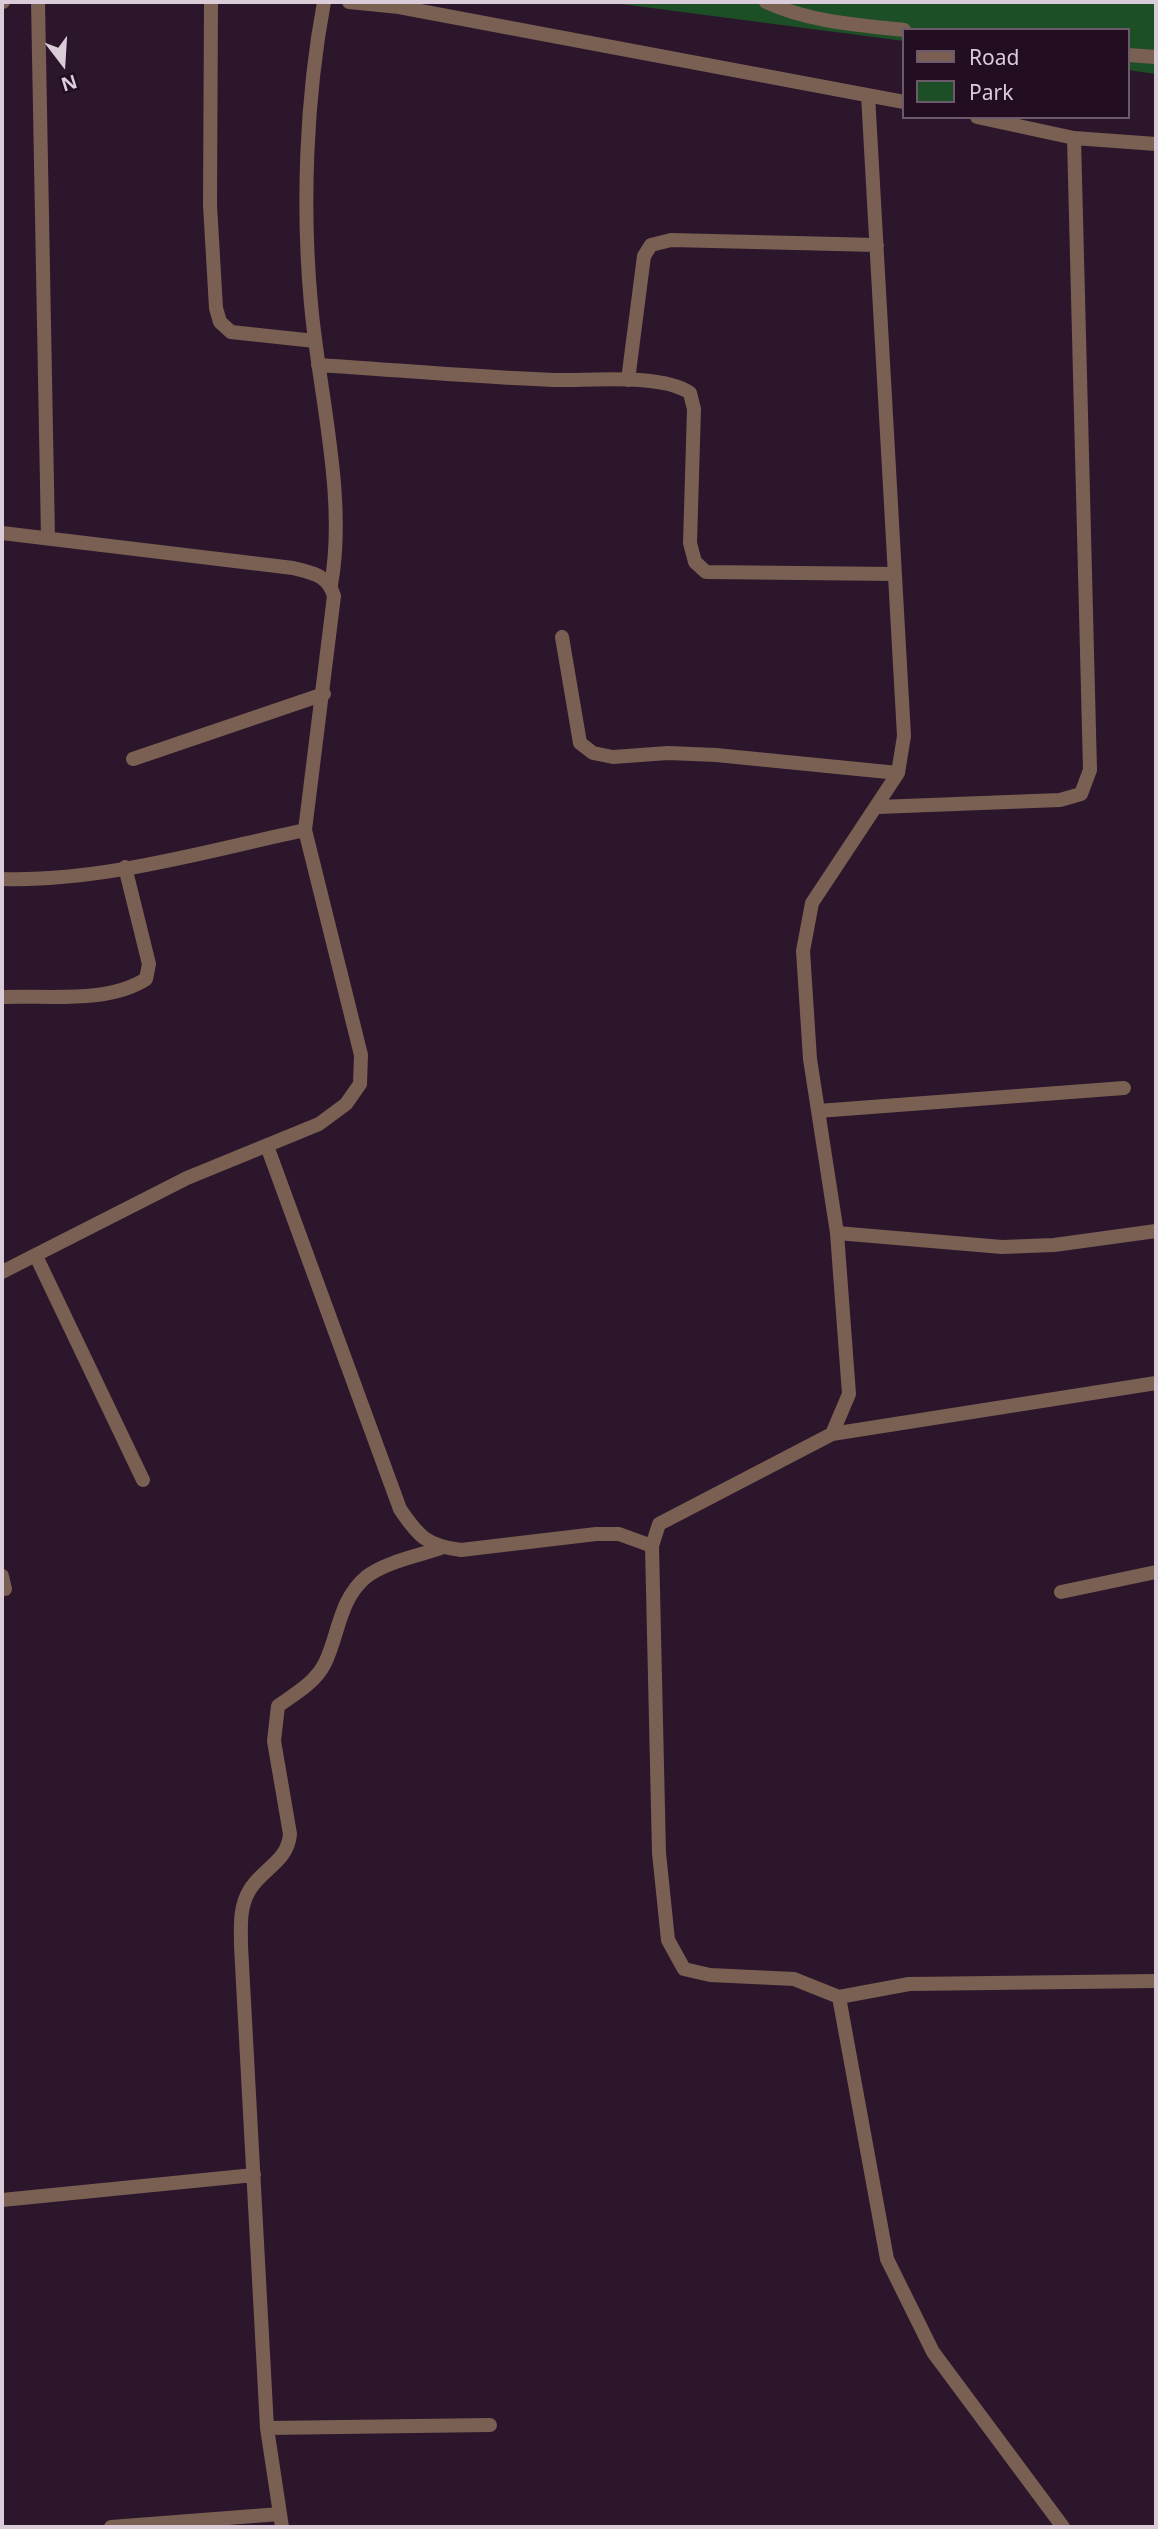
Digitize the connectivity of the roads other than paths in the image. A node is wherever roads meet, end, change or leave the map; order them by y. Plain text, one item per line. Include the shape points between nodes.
1 (38, 2) edge
2 (211, 2) edge
3 (324, 2) edge
4 (349, 2) edge
5 (766, 2) edge
6 (902, 30) edge
7 (1130, 55) edge
8 (1156, 57) edge
9 (868, 94) junction
10 (902, 102) edge
11 (986, 119) edge
12 (1074, 138) junction
13 (1156, 144) edge
14 (877, 245) junction
15 (315, 341) junction
16 (318, 365) junction
17 (628, 380) junction
18 (2, 533) edge
19 (48, 538) junction
20 (895, 574) junction
21 (331, 585) junction
22 (562, 637) dead end
23 (324, 694) junction
24 (133, 759) dead end
25 (898, 773) junction
26 (877, 807) junction
27 (305, 830) junction
28 (125, 866) junction
29 (2, 879) edge
30 (2, 997) edge
31 (1124, 1088) dead end
32 (818, 1111) junction
33 (267, 1146) junction
34 (1156, 1231) edge
35 (837, 1233) junction
36 (36, 1256) junction
37 (2, 1272) edge
38 (1156, 1384) edge
39 (832, 1434) junction
40 (144, 1480) dead end
41 (652, 1546) junction
42 (441, 1548) junction
43 (1156, 1572) edge
44 (1061, 1592) dead end
45 (1156, 1982) edge
46 (839, 1997) junction
47 (254, 2175) junction
48 (2, 2200) edge
49 (490, 2426) dead end
50 (267, 2428) junction
51 (281, 2521) edge
52 (111, 2527) edge
53 (1063, 2527) edge

1 - 19 street
2 - 15 street via 210,205 220,322 231,332
3 - 15 street via 311,68 308,224
4 - 9 street via 399,7
5 - 6 street via 822,20
7 - 8 street
9 - 10 street
9 - 14 street
11 - 12 street
12 - 13 street
12 - 26 street via 1090,770 1081,794 1059,800
14 - 17 street via 671,240 650,245 644,256
14 - 20 street
15 - 16 street
16 - 17 street via 554,380
16 - 21 street via 338,534
17 - 20 street via 681,387 690,393 694,409 690,543 695,562 706,572
18 - 19 street
19 - 21 street via 293,568 320,575
20 - 25 street via 904,736
21 - 23 street via 334,596
22 - 25 street via 580,743 593,753 613,757 716,755
23 - 24 street
23 - 27 street
25 - 26 street
26 - 32 street via 812,904 803,951
27 - 28 street
27 - 33 street via 361,1055 360,1084 346,1104 319,1124
28 - 29 street via 44,880
28 - 30 street via 149,964 146,979 130,989 106,993
31 - 32 street
32 - 35 street
33 - 36 street via 187,1178
33 - 42 street via 400,1509 417,1535
34 - 35 street via 1002,1247
35 - 39 street via 849,1394
36 - 37 street
36 - 40 street
38 - 39 street
39 - 41 street via 659,1524
41 - 42 street via 619,1534 596,1534 461,1550
41 - 46 street via 659,1853 668,1940 684,1969 710,1975 794,1979
42 - 47 street via 369,1575 356,1586 341,1611 325,1662 312,1682 278,1706 274,1718 289,1846 249,1891 242,1909
43 - 44 street
45 - 46 street via 909,1984
46 - 53 street via 887,2259 933,2352
47 - 48 street
47 - 50 street
49 - 50 street
50 - 51 street
51 - 52 street

